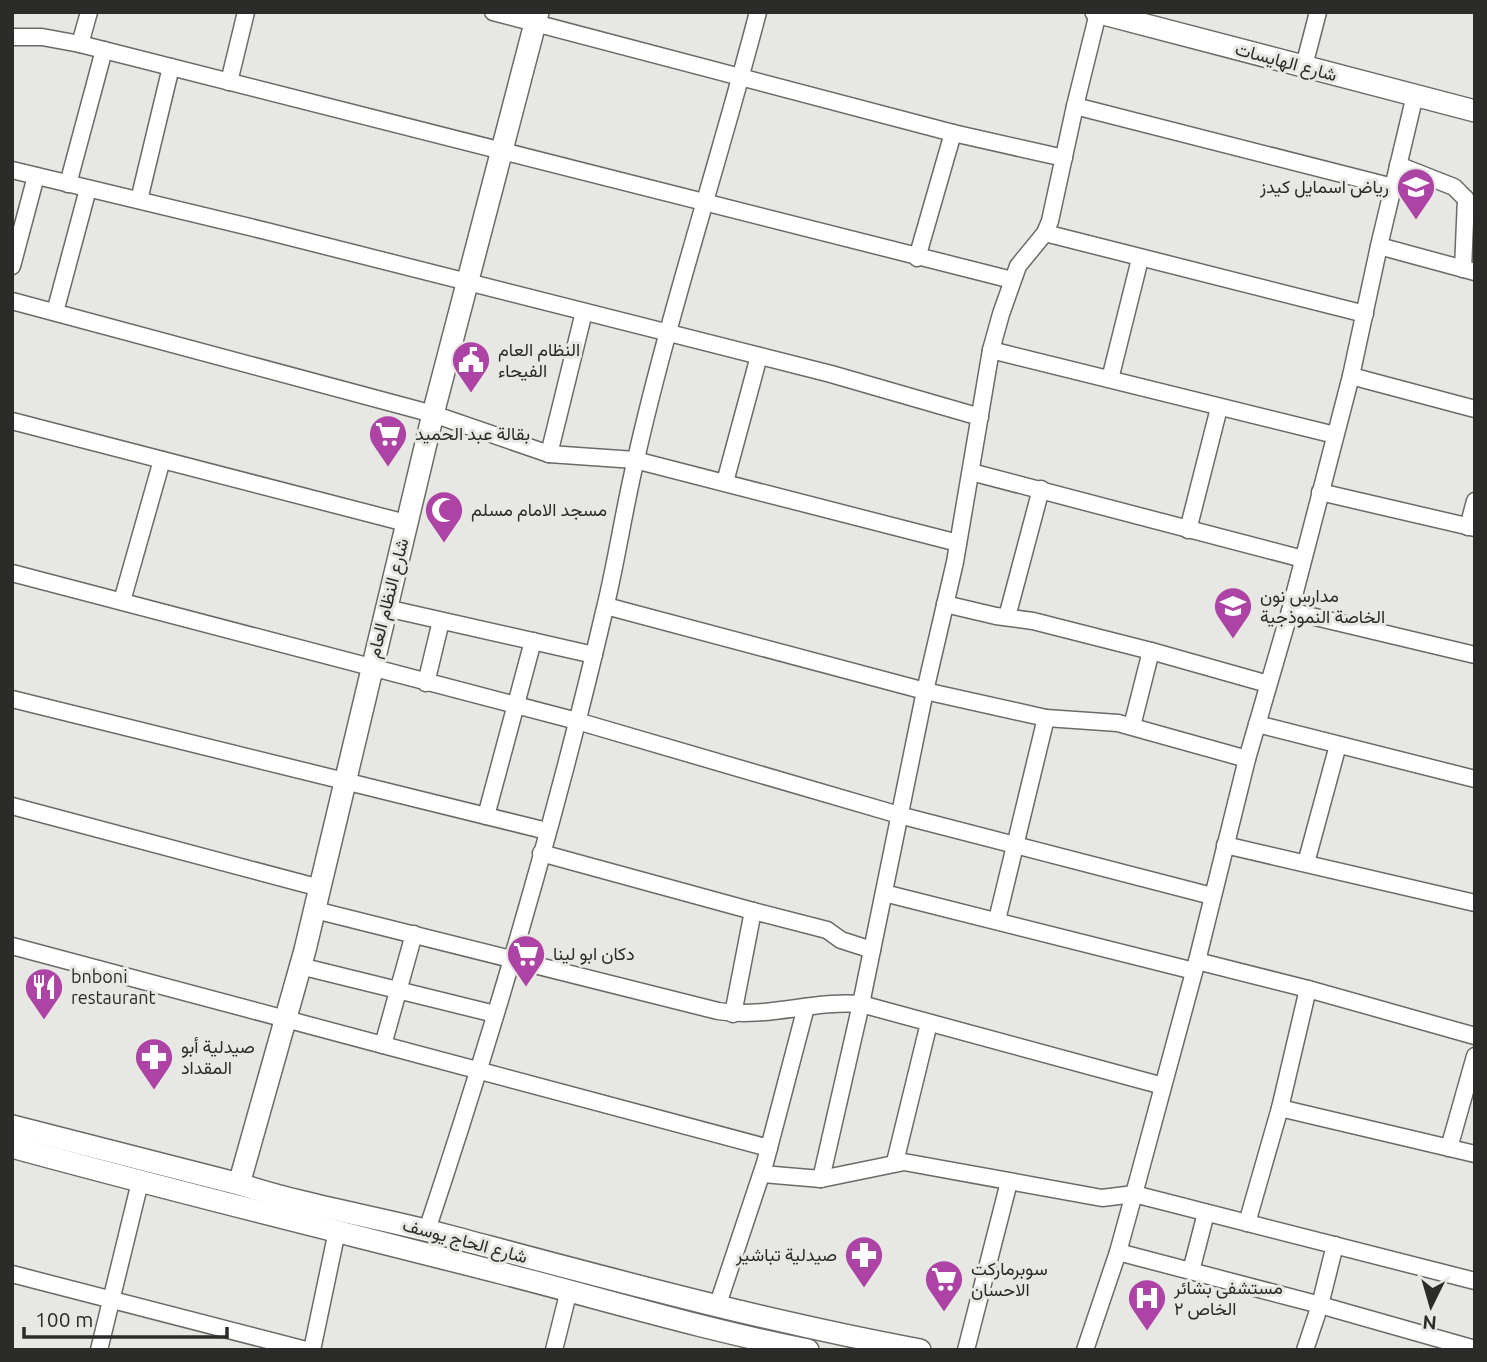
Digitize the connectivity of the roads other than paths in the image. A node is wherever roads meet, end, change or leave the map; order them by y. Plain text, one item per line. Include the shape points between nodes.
1 (89, 12) edge
2 (246, 12) edge
3 (493, 12) edge
4 (758, 12) edge
5 (1318, 12) edge
6 (1097, 13) edge
7 (536, 17) edge
8 (12, 37) edge
9 (80, 44) junction
10 (104, 50) junction
11 (1304, 66) junction
12 (171, 67) junction
13 (741, 78) junction
14 (229, 82) junction
15 (1415, 95) junction
16 (1075, 106) junction
17 (1475, 111) edge
18 (953, 133) junction
19 (502, 150) junction
20 (1064, 158) junction
21 (1398, 165) junction
22 (12, 170) edge
23 (36, 176) junction
24 (68, 184) junction
25 (1393, 187) junction
26 (88, 189) junction
27 (139, 201) junction
28 (705, 204) junction
29 (1045, 233) junction
30 (1378, 246) junction
31 (917, 258) junction
32 (1140, 258) junction
33 (12, 266) edge
34 (1469, 270) edge
35 (1012, 280) junction
36 (468, 282) junction
37 (12, 302) edge
38 (55, 312) junction
39 (584, 312) junction
40 (1364, 314) junction
41 (668, 333) junction
42 (991, 350) junction
43 (759, 356) junction
44 (1351, 376) junction
45 (1110, 379) junction
46 (1219, 408) junction
47 (1475, 409) edge
48 (433, 414) junction
49 (980, 417) junction
50 (12, 421) edge
51 (1335, 435) junction
52 (550, 454) junction
53 (162, 460) junction
54 (635, 460) junction
55 (971, 472) junction
56 (725, 482) junction
57 (1041, 489) junction
58 (1320, 492) junction
59 (1475, 501) edge
60 (406, 523) junction
61 (1471, 528) edge
62 (1188, 530) junction
63 (958, 543) junction
64 (1303, 559) junction
65 (12, 573) edge
66 (122, 601) junction
67 (945, 604) junction
68 (606, 606) junction
69 (386, 608) junction
70 (1290, 611) junction
71 (1007, 617) junction
72 (441, 621) junction
73 (533, 641) junction
74 (1151, 650) junction
75 (594, 655) junction
76 (1475, 655) edge
77 (371, 668) junction
78 (426, 682) junction
79 (1268, 684) junction
80 (925, 691) junction
81 (12, 699) edge
82 (517, 706) junction
83 (1046, 718) junction
84 (577, 721) junction
85 (1257, 724) junction
86 (1132, 726) junction
87 (1338, 745) junction
88 (1247, 759) junction
89 (1475, 779) edge
90 (345, 780) junction
91 (12, 806) edge
92 (900, 815) junction
93 (486, 816) junction
94 (547, 831) junction
95 (1015, 845) junction
96 (1225, 845) junction
97 (541, 853) junction
98 (1306, 863) junction
99 (320, 888) junction
100 (884, 893) junction
101 (1212, 896) junction
102 (1475, 903) edge
103 (315, 909) junction
104 (753, 911) junction
105 (997, 920) junction
106 (414, 934) junction
107 (12, 946) edge
108 (872, 950) junction
109 (512, 958) junction
110 (300, 966) junction
111 (1195, 966) junction
112 (1308, 989) junction
113 (399, 990) junction
114 (861, 1004) junction
115 (806, 1007) junction
116 (495, 1014) junction
117 (733, 1014) junction
118 (284, 1018) junction
119 (929, 1023) junction
120 (1475, 1036) edge
121 (383, 1045) junction
122 (1475, 1056) edge
123 (480, 1071) junction
124 (1163, 1086) junction
125 (1280, 1108) junction
126 (12, 1126) edge
127 (12, 1147) edge
128 (1449, 1147) junction
129 (769, 1148) junction
130 (1475, 1154) edge
131 (895, 1162) junction
132 (762, 1174) junction
133 (821, 1179) junction
134 (140, 1182) junction
135 (1009, 1182) junction
136 (239, 1184) junction
137 (1134, 1194) junction
138 (1206, 1213) junction
139 (1247, 1223) junction
140 (426, 1230) junction
141 (337, 1231) junction
142 (1335, 1245) junction
143 (1118, 1252) junction
144 (1191, 1271) junction
145 (12, 1274) edge
146 (1475, 1281) edge
147 (569, 1290) junction
148 (111, 1300) junction
149 (1320, 1305) junction
150 (717, 1307) junction
151 (831, 1342) edge
152 (1475, 1349) edge
153 (99, 1350) edge
154 (306, 1350) edge
155 (312, 1350) edge
156 (554, 1350) edge
157 (808, 1350) edge
158 (920, 1350) edge
159 (966, 1350) edge
160 (1085, 1350) edge
161 (1305, 1350) edge

1 - 9 street
2 - 14 street
3 - 7 street
4 - 13 street
5 - 11 street
6 - 11 main road, شارع الهايسات
6 - 16 street
7 - 13 street
7 - 19 main road, شارع النظام العام
8 - 9 street
9 - 10 street
10 - 12 street
10 - 24 street
11 - 15 main road, شارع الهايسات
12 - 14 street
12 - 27 street
13 - 18 street
13 - 28 street
14 - 19 street
15 - 17 main road, شارع الهايسات
15 - 21 street
16 - 20 street
16 - 25 street
18 - 20 street
18 - 31 street
19 - 28 street
19 - 36 main road, شارع النظام العام
20 - 29 street
21 - 25 street
21 - 34 street via 1454,187 1466,199
22 - 23 street
23 - 24 street
23 - 33 street
24 - 26 street
25 - 30 street
26 - 27 street
26 - 38 street
27 - 36 street
28 - 31 street
28 - 41 street
29 - 32 street
29 - 35 street
30 - 34 street
30 - 40 street
31 - 35 street
32 - 40 street
32 - 45 street
35 - 42 street
36 - 39 street
36 - 48 main road, شارع النظام العام
37 - 38 street
38 - 48 street
39 - 41 street
39 - 52 street
40 - 44 street
41 - 43 street
41 - 54 street
42 - 45 street
42 - 49 street
43 - 49 street
43 - 56 street
44 - 47 street
44 - 51 street
45 - 46 street
46 - 51 street
46 - 62 street
48 - 52 street
48 - 60 main road, شارع النظام العام
49 - 55 street
50 - 53 street
51 - 58 street
52 - 54 street
53 - 60 street
53 - 66 street
54 - 56 street
54 - 68 street
55 - 57 street
55 - 63 street
56 - 63 street
57 - 62 street
57 - 71 street
58 - 61 street
58 - 64 street
59 - 61 street
60 - 69 main road, شارع النظام العام
62 - 64 street
63 - 67 street
64 - 70 street
65 - 66 street
66 - 77 street
67 - 71 street
67 - 80 street
68 - 75 street
68 - 80 street
69 - 72 street
69 - 77 main road, شارع النظام العام
70 - 76 street
70 - 79 street
71 - 74 street
72 - 73 street
72 - 78 street
73 - 75 street
73 - 82 street
74 - 79 street
74 - 86 street
75 - 84 street
77 - 78 street
77 - 90 main road, شارع النظام العام
78 - 82 street
79 - 85 street
80 - 83 street
80 - 92 street
81 - 90 street
82 - 84 street
82 - 93 street
83 - 86 street
83 - 95 street
84 - 92 street
84 - 94 street
85 - 87 street
85 - 88 street
86 - 88 street
87 - 89 street
87 - 98 street
88 - 96 street
90 - 93 street
90 - 99 main road, شارع النظام العام
91 - 99 street
92 - 95 street
92 - 100 street
93 - 94 street
94 - 97 street
95 - 101 street
95 - 105 street
96 - 98 street
96 - 101 street
97 - 104 street
97 - 109 street
98 - 102 street
99 - 103 main road, شارع النظام العام
100 - 105 street
100 - 108 street
101 - 111 street
103 - 106 street
103 - 110 main road, شارع النظام العام
104 - 108 street via 827,930
104 - 117 street
105 - 111 street
106 - 109 street
106 - 113 street
107 - 118 street
108 - 114 street
109 - 116 street
109 - 117 street
110 - 113 street
110 - 118 main road, شارع النظام العام
111 - 112 street
111 - 124 street
112 - 120 street
112 - 125 street
113 - 116 street
113 - 121 street
114 - 115 street
114 - 119 street
114 - 133 street
115 - 117 street
115 - 129 street
116 - 123 street
118 - 121 street
118 - 136 main road, شارع النظام العام
119 - 124 street
119 - 131 street
121 - 123 street
122 - 128 street
123 - 129 street
123 - 140 street
124 - 137 street
125 - 128 street
125 - 139 street
126 - 136 main road, شارع الحاج يوسف
127 - 134 main road, شارع الحاج يوسف
128 - 130 street
129 - 132 street
131 - 133 street
131 - 135 street
132 - 133 street
132 - 150 street
134 - 141 main road, شارع الحاج يوسف
134 - 148 street
135 - 137 street via 1102,1198
135 - 159 street
136 - 140 main road, شارع الحاج يوسف
137 - 138 street
137 - 143 street
138 - 139 street
138 - 144 street
139 - 142 street
140 - 150 main road, شارع الحاج يوسف
141 - 147 main road, شارع الحاج يوسف
141 - 155 street
142 - 146 street
142 - 149 street
143 - 144 street
143 - 160 street
144 - 149 street
145 - 148 street
147 - 156 street
147 - 157 main road, شارع الحاج يوسف
148 - 153 street
148 - 154 street
149 - 152 street
149 - 161 street
150 - 151 main road, شارع الحاج يوسف
151 - 158 main road, شارع الحاج يوسف

